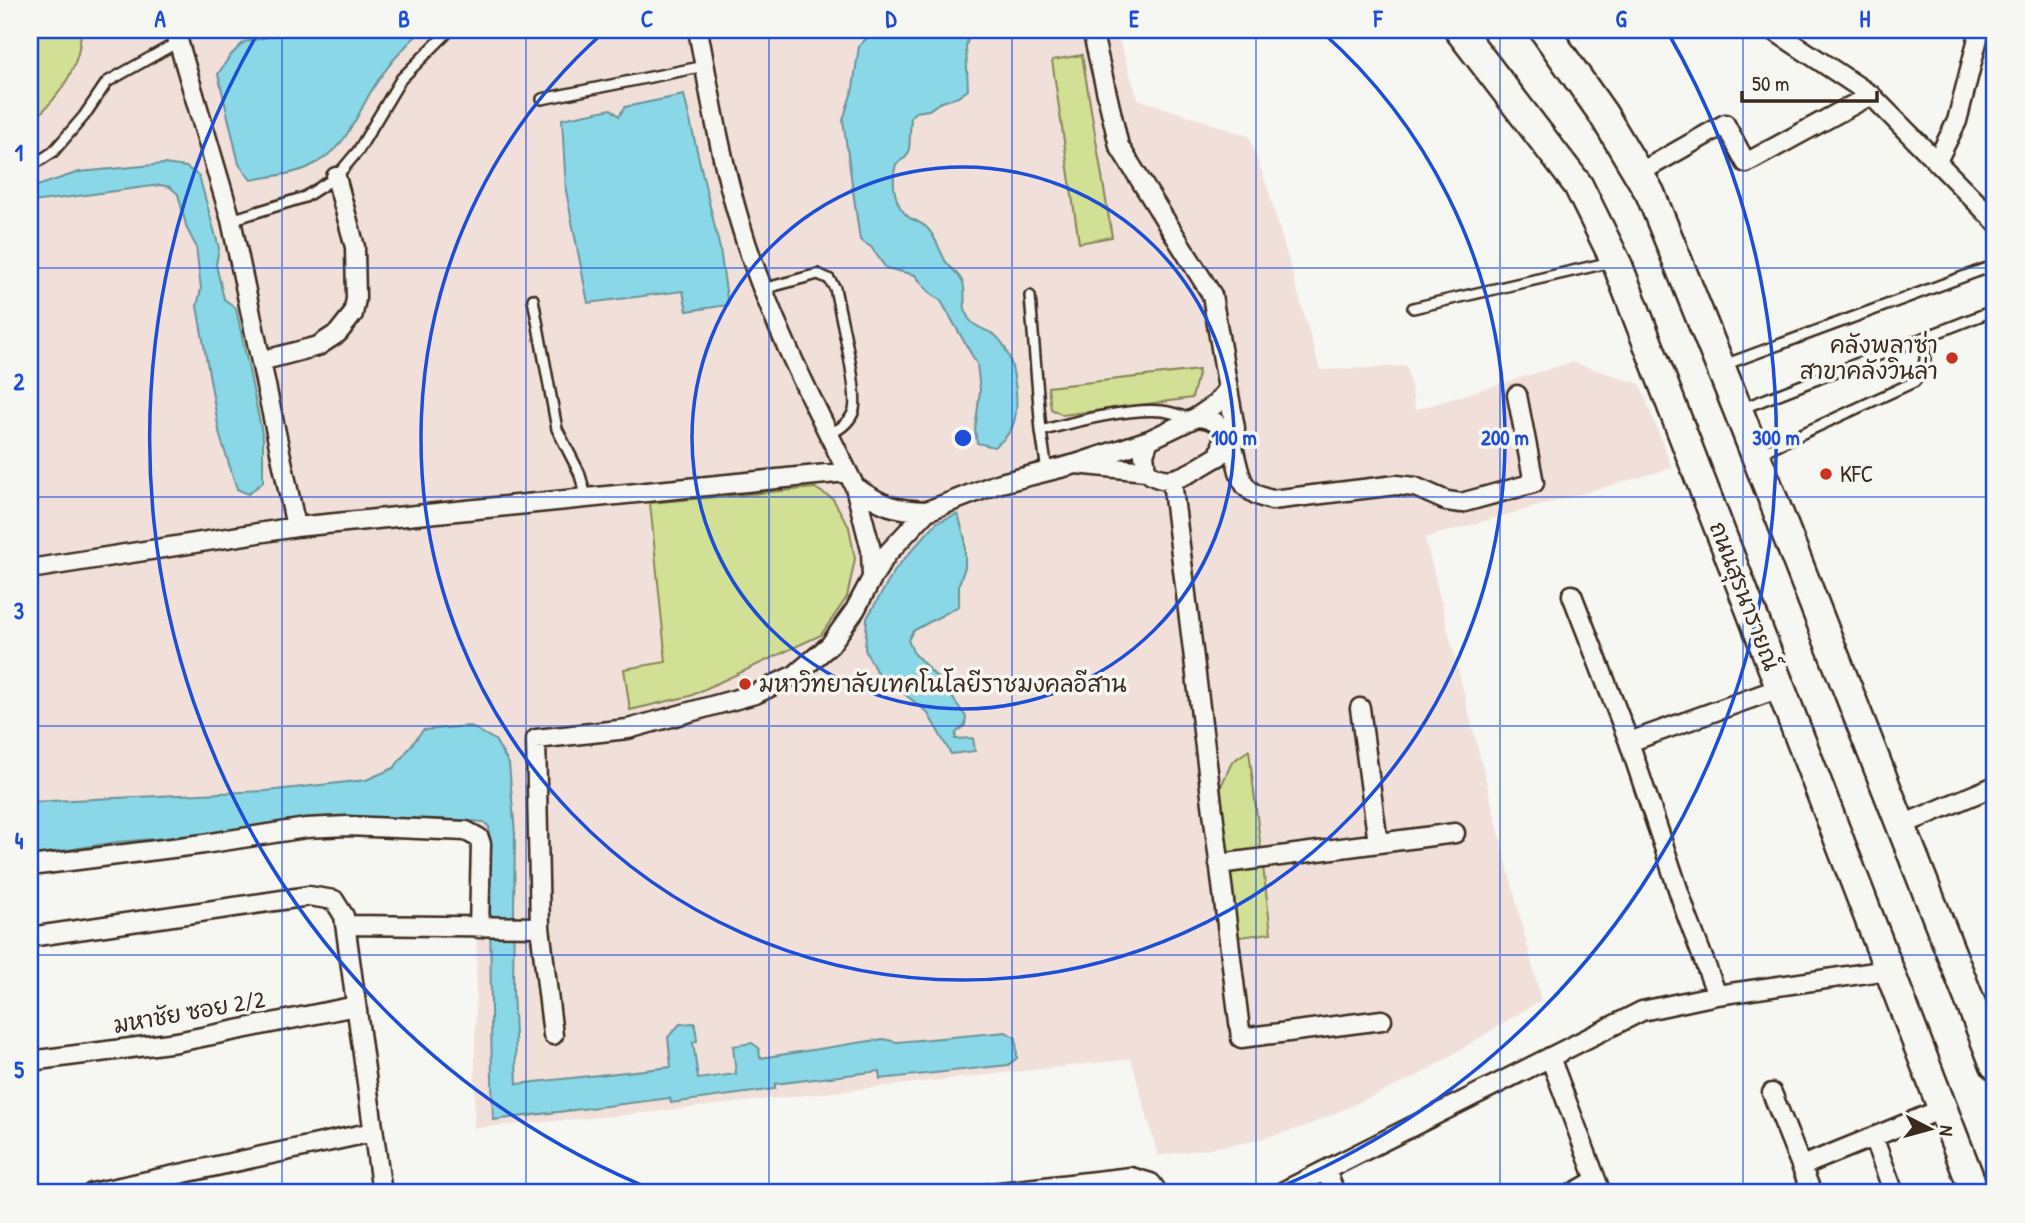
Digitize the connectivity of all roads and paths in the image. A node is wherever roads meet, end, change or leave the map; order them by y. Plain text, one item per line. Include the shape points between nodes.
1 (450, 30) edge
2 (698, 30) edge
3 (1092, 30) edge
4 (1459, 30) edge
5 (1544, 30) edge
6 (1773, 30) edge
7 (1980, 30) edge
8 (176, 36) edge
9 (705, 66) junction
10 (1871, 95) junction
11 (542, 99) dead end
12 (1937, 161) junction
13 (30, 167) edge
14 (1637, 174) junction
15 (336, 177) junction
16 (231, 220) junction
17 (1995, 221) edge
18 (1616, 261) junction
19 (1995, 265) edge
20 (763, 289) junction
21 (1030, 296) dead end
22 (533, 299) dead end
23 (1413, 308) dead end
24 (1995, 310) edge
25 (1925, 337) junction
26 (261, 361) junction
27 (1720, 366) junction
28 (1228, 389) junction
29 (1517, 395) dead end
30 (1738, 410) junction
31 (1194, 418) junction
32 (1041, 431) junction
33 (829, 435) junction
34 (1149, 440) junction
35 (1226, 452) junction
36 (1755, 455) junction
37 (1076, 464) junction
38 (1047, 471) junction
39 (1146, 471) junction
40 (851, 480) junction
41 (1172, 481) junction
42 (587, 499) junction
43 (927, 511) junction
44 (296, 527) junction
45 (30, 569) edge
46 (872, 578) junction
47 (1572, 594) dead end
48 (1780, 688) junction
49 (1360, 708) dead end
50 (1629, 742) junction
51 (1995, 786) edge
52 (1902, 825) junction
53 (1455, 833) dead end
54 (1378, 843) junction
55 (1219, 864) junction
56 (30, 866) edge
57 (345, 925) junction
58 (540, 927) junction
59 (479, 928) junction
60 (30, 937) edge
61 (1888, 970) junction
62 (1717, 995) junction
63 (356, 1006) junction
64 (1382, 1020) dead end
65 (553, 1035) dead end
66 (1550, 1057) junction
67 (1994, 1060) edge
68 (30, 1061) edge
69 (1772, 1093) dead end
70 (1942, 1109) junction
71 (373, 1132) junction
72 (1873, 1137) junction
73 (1802, 1166) junction
74 (1326, 1170) junction
75 (1598, 1187) edge
76 (92, 1193) edge
77 (382, 1193) edge
78 (991, 1193) edge
79 (1158, 1193) edge
80 (1280, 1193) edge
81 (1335, 1193) edge
82 (1573, 1193) edge
83 (1812, 1193) edge
84 (1894, 1193) edge
85 (1975, 1193) edge

1 - 15 lane via 401,79
2 - 9 street
3 - 28 street via 1119,146 1212,295
4 - 18 main road, ถนนสุรนารายณ์ via 1578,185
5 - 14 main road via 1603,114
6 - 10 street
7 - 12 street via 1957,121
8 - 13 lane via 107,82 52,152
8 - 16 street
9 - 11 lane
9 - 20 street via 740,223
10 - 12 street
10 - 14 street via 1746,163 1725,124
12 - 17 street
14 - 27 main road via 1650,193
15 - 16 lane via 305,197
15 - 26 street via 355,247 353,314 338,333 318,346
16 - 26 street
18 - 23 lane
18 - 48 main road, ถนนสุรนารายณ์
19 - 27 lane
20 - 33 street
20 - 33 lane via 818,274 835,288 855,408 844,426
21 - 32 lane
22 - 42 lane via 557,429
24 - 25 lane
25 - 30 lane
25 - 36 lane via 1924,368 1914,382
26 - 44 street
27 - 30 main road
28 - 31 street via 1216,404
28 - 35 street via 1236,428
29 - 35 street via 1534,483 1461,503 1396,485 1272,500 1248,491
30 - 36 main road
31 - 32 lane via 1159,411
31 - 34 street
31 - 35 street via 1211,418 1221,428
32 - 38 lane
33 - 40 street
34 - 37 street
34 - 39 street via 1143,454
35 - 41 street
36 - 52 main road
37 - 38 street
37 - 39 street
38 - 43 street
39 - 41 street via 1157,480
40 - 42 street
40 - 43 street via 879,504
40 - 46 street via 871,550
41 - 55 street
42 - 44 street
43 - 46 street via 887,554
44 - 45 street
46 - 58 street via 830,645 795,676 755,694 628,729 536,739
47 - 50 street
48 - 50 street
48 - 61 main road, ถนนสุรนารายณ์
49 - 54 street
50 - 62 street
51 - 52 street
52 - 67 main road
53 - 54 street
54 - 55 street
55 - 64 street via 1241,1038
56 - 59 street via 306,828 466,831 481,844
57 - 59 street
57 - 60 street via 334,900 309,896
57 - 63 street
58 - 59 street
58 - 65 street
61 - 62 street
61 - 70 main road, ถนนสุรนารายณ์
62 - 66 street via 1642,1011
63 - 68 street, มหาชัย ซอย 2/2 via 177,1042
63 - 71 street
66 - 74 street
66 - 75 street
69 - 73 street
70 - 72 street
70 - 85 main road, ถนนสุรนารายณ์
71 - 76 street
71 - 77 street
72 - 73 street
72 - 84 street
73 - 83 street
74 - 80 street
74 - 81 street
75 - 82 street
78 - 79 street via 1131,1177 1151,1183

